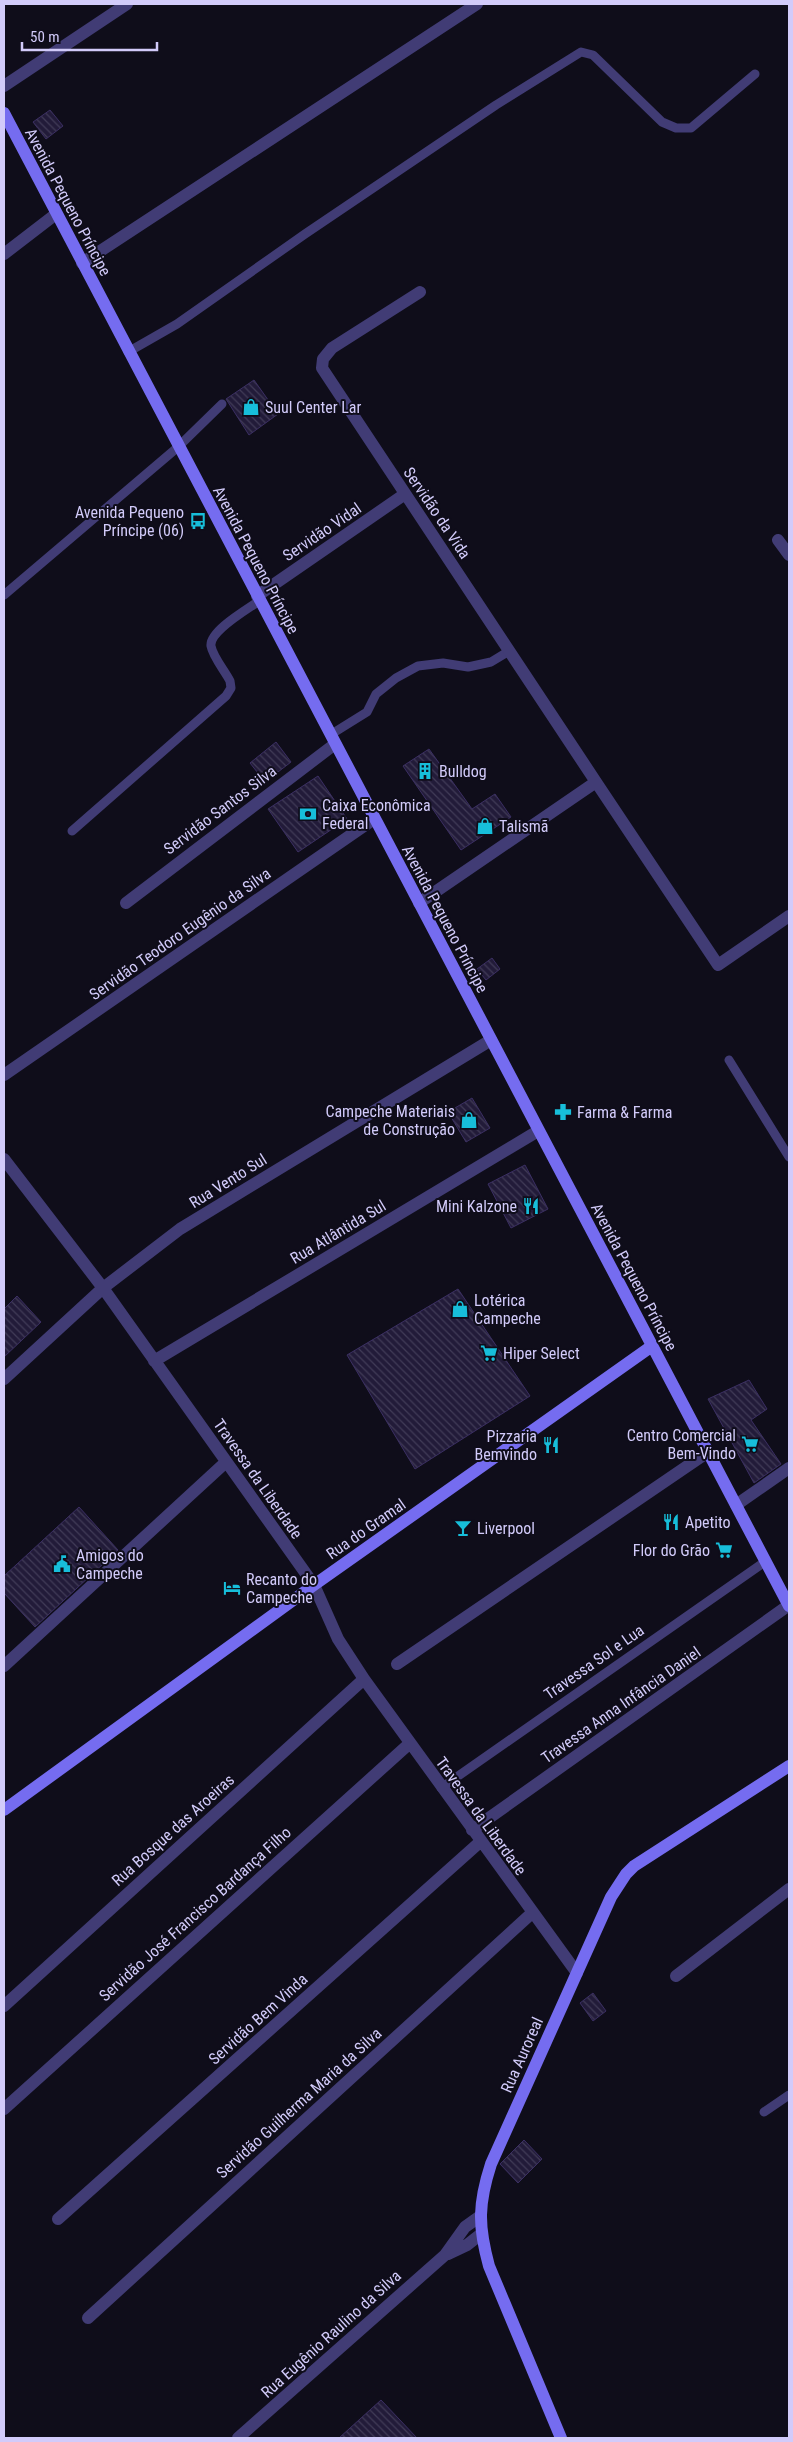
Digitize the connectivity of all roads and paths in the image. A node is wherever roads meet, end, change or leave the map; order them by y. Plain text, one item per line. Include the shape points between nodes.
1 (127, 4) edge
2 (477, 4) edge
3 (755, 74) dead end
4 (4, 86) edge
5 (4, 113) edge
6 (56, 214) junction
7 (4, 254) edge
8 (82, 263) junction
9 (420, 292) dead end
10 (128, 352) junction
11 (222, 404) dead end
12 (178, 447) junction
13 (405, 494) junction
14 (778, 540) dead end
15 (789, 555) edge
16 (4, 595) edge
17 (258, 598) junction
18 (509, 651) junction
19 (333, 740) junction
20 (596, 782) junction
21 (374, 819) junction
22 (72, 831) dead end
23 (126, 903) dead end
24 (418, 903) junction
25 (789, 916) edge
26 (491, 1040) junction
27 (729, 1060) dead end
28 (4, 1075) edge
29 (538, 1131) junction
30 (789, 1157) edge
31 (4, 1159) edge
32 (103, 1288) junction
33 (652, 1346) junction
34 (154, 1361) junction
35 (4, 1380) edge
36 (708, 1452) junction
37 (226, 1462) junction
38 (789, 1468) edge
39 (736, 1505) junction
40 (766, 1561) junction
41 (314, 1586) junction
42 (789, 1606) edge
43 (397, 1664) dead end
44 (4, 1666) edge
45 (364, 1680) junction
46 (409, 1744) junction
47 (789, 1766) edge
48 (441, 1788) junction
49 (4, 1810) edge
50 (472, 1830) junction
51 (480, 1842) junction
52 (789, 1889) edge
53 (532, 1913) junction
54 (577, 1973) junction
55 (676, 1976) dead end
56 (4, 2006) edge
57 (789, 2094) edge
58 (4, 2109) edge
59 (764, 2112) dead end
60 (479, 2217) junction
61 (58, 2219) dead end
62 (481, 2234) junction
63 (445, 2254) junction
64 (88, 2318) dead end
65 (238, 2438) edge
66 (561, 2438) edge

1 - 4 street
2 - 8 street
3 - 10 lane via 691,128 676,128 662,122 593,55 581,52 488,110 177,324
5 - 6 main road, Avenida Pequeno Príncipe
6 - 7 street
6 - 8 main road, Avenida Pequeno Príncipe
8 - 10 main road, Avenida Pequeno Príncipe
9 - 13 street, Servidão da Vida via 332,348 323,360 322,368
10 - 12 main road, Avenida Pequeno Príncipe
11 - 12 lane
12 - 16 lane
12 - 17 main road, Avenida Pequeno Príncipe
13 - 17 street, Servidão Vidal
13 - 18 street, Servidão da Vida
14 - 15 street
17 - 19 main road, Avenida Pequeno Príncipe
17 - 22 lane via 217,632 212,640 211,648 230,681 231,688 226,696
18 - 19 lane via 492,662 468,668 443,663 418,666 376,694 367,712
18 - 20 street, Servidão da Vida
19 - 21 main road, Avenida Pequeno Príncipe
19 - 23 street, Servidão Santos Silva
20 - 24 street
20 - 25 street, Servidão da Vida via 718,965
21 - 24 main road, Avenida Pequeno Príncipe
21 - 28 street, Servidão Teodoro Eugênio da Silva
24 - 26 main road, Avenida Pequeno Príncipe
26 - 29 main road, Avenida Pequeno Príncipe
26 - 32 street, Rua Vento Sul via 180,1229
27 - 30 lane
29 - 33 main road, Avenida Pequeno Príncipe
29 - 34 street, Rua Atlântida Sul
31 - 32 street, Travessa da Liberdade
32 - 34 street, Travessa da Liberdade
32 - 35 street, Rua Vento Sul
33 - 36 main road, Avenida Pequeno Príncipe
33 - 41 main road, Rua do Gramal
34 - 37 street, Travessa da Liberdade
36 - 39 main road, Avenida Pequeno Príncipe
36 - 43 street
37 - 41 street, Travessa da Liberdade
37 - 44 street
38 - 39 street
39 - 40 main road, Avenida Pequeno Príncipe
40 - 42 main road, Avenida Pequeno Príncipe
40 - 48 lane, Travessa Sol e Lua
41 - 45 street, Travessa da Liberdade via 338,1639
41 - 49 main road, Rua do Gramal
42 - 50 street, Travessa Anna Infância Daniel
45 - 46 street, Travessa da Liberdade
45 - 56 street, Rua Bosque das Aroeiras
46 - 48 street, Travessa da Liberdade
46 - 58 street, Servidão José Francisco Bardança Filho
47 - 54 main road, Rua Auroreal via 648,1856 626,1874 611,1897
48 - 50 street, Travessa da Liberdade
50 - 51 street, Travessa da Liberdade
51 - 53 street, Travessa da Liberdade
51 - 61 street, Servidão Bem Vinda
52 - 55 street
53 - 54 street, Travessa da Liberdade
53 - 64 street, Servidão Guilherma Maria da Silva
54 - 60 main road, Rua Auroreal via 491,2164
57 - 59 lane
60 - 62 main road, Rua Auroreal
60 - 63 street, Rua Eugênio Raulino da Silva via 466,2227
62 - 63 street, Rua Eugênio Raulino da Silva via 467,2245
62 - 66 main road, Rua Auroreal via 489,2266
63 - 65 street, Rua Eugênio Raulino da Silva

